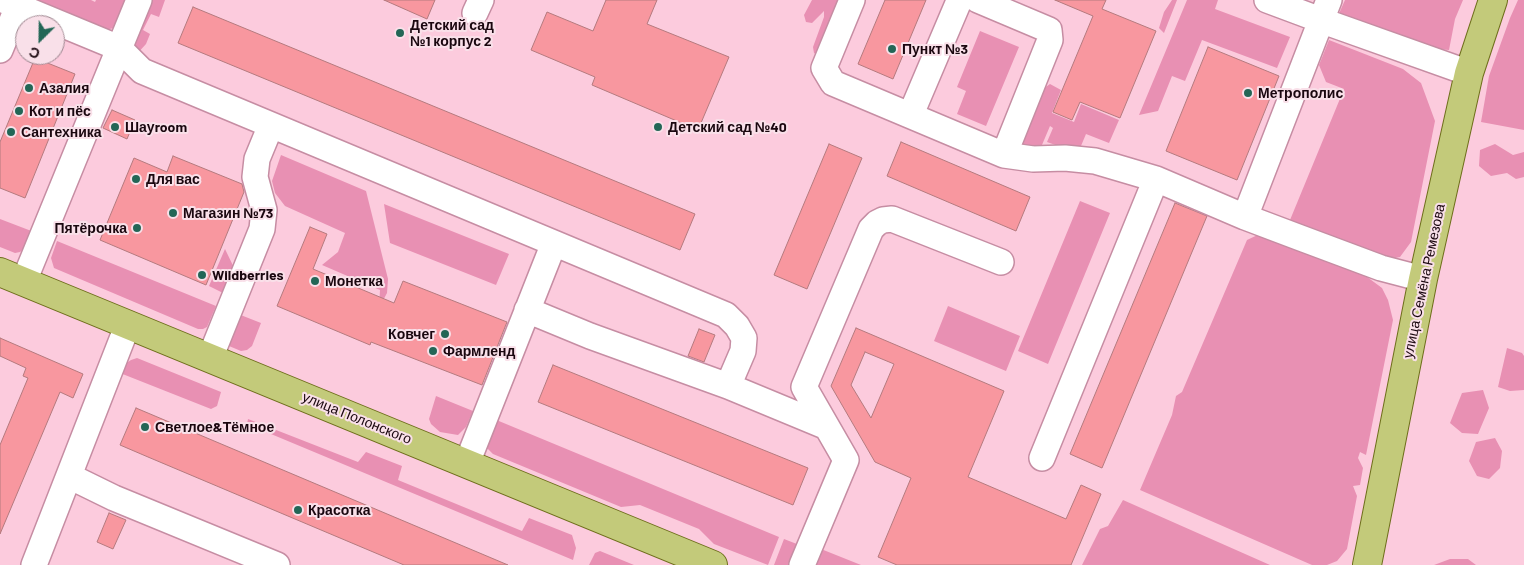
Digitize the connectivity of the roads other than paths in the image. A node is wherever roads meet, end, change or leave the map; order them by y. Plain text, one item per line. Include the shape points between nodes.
1 (139, 0) edge
2 (852, 0) edge
3 (961, 0) edge
4 (978, 0) edge
5 (1267, 0) edge
6 (1493, 0) edge
7 (10, 3) edge
8 (1325, 10) edge
9 (119, 48) junction
10 (0, 50) edge
11 (1469, 73) junction
12 (911, 114) junction
13 (271, 125) junction
14 (1004, 155) junction
15 (1156, 179) junction
16 (1245, 216) junction
17 (554, 243) junction
18 (1000, 262) dead end
19 (12, 277) edge
20 (1423, 279) junction
21 (527, 310) junction
22 (128, 324) junction
23 (210, 358) junction
24 (728, 386) junction
25 (827, 427) junction
26 (1042, 458) dead end
27 (467, 463) junction
28 (70, 476) junction
29 (34, 565) edge
30 (277, 565) edge
31 (713, 565) edge
32 (802, 565) edge
33 (1367, 565) edge

1 - 9 lane
2 - 12 lane via 824,68 833,83
3 - 12 lane
4 - 14 lane via 1049,30 1050,40
5 - 8 lane
6 - 11 main road, улица Семёна Ремезова
7 - 9 lane
7 - 10 lane
8 - 11 lane
8 - 16 lane
9 - 13 lane via 142,71
9 - 19 lane
11 - 20 main road, улица Семёна Ремезова
12 - 14 lane
13 - 17 lane
13 - 23 lane via 257,159 255,177 264,210 262,229
14 - 15 lane via 1094,161
15 - 16 lane
15 - 26 lane
16 - 20 lane via 1381,268
17 - 21 lane
17 - 24 lane via 726,315 744,338 743,351
18 - 25 lane via 892,219 877,223 871,229 804,387
19 - 22 main road, улица Полонского
20 - 33 main road, улица Семёна Ремезова
21 - 24 lane
21 - 27 lane
22 - 23 main road, улица Полонского
22 - 28 lane
23 - 27 main road, улица Полонского
24 - 25 lane
25 - 32 lane via 846,460
27 - 31 main road, улица Полонского
28 - 29 lane
28 - 30 lane via 114,498

